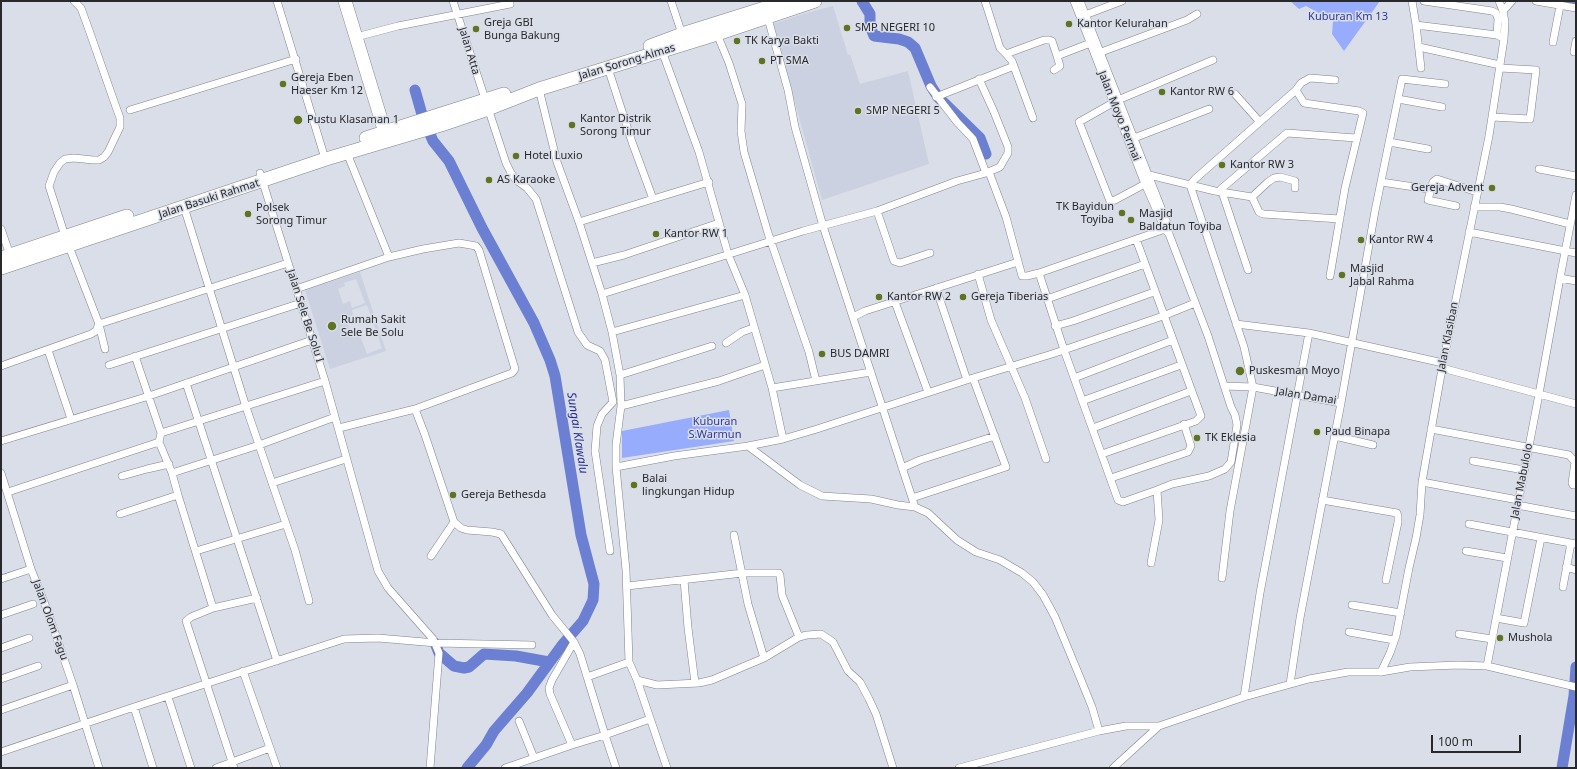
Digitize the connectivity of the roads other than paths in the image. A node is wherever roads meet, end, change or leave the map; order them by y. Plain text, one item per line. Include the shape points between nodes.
1 (74, 1) edge
2 (277, 1) edge
3 (345, 1) edge
4 (453, 1) edge
5 (671, 1) edge
6 (787, 1) edge
7 (815, 1) edge
8 (985, 1) edge
9 (1074, 1) edge
10 (1080, 1) edge
11 (1122, 1) edge
12 (1412, 1) edge
13 (1424, 1) edge
14 (1499, 1) edge
15 (1512, 1) edge
16 (1536, 1) edge
17 (510, 4) dead end
18 (1560, 6) junction
19 (1576, 8) edge
20 (1503, 10) junction
21 (767, 13) junction
22 (1197, 14) dead end
23 (458, 15) junction
24 (1085, 15) junction
25 (1416, 25) junction
26 (682, 34) junction
27 (717, 34) junction
28 (1497, 35) junction
29 (356, 37) junction
30 (1504, 39) junction
31 (1576, 40) edge
32 (1093, 42) junction
33 (1553, 42) dead end
34 (1419, 47) junction
35 (662, 51) junction
36 (1574, 52) dead end
37 (1006, 54) junction
38 (1097, 54) junction
39 (1057, 56) junction
40 (296, 59) junction
41 (1213, 60) dead end
42 (1014, 66) junction
43 (1500, 66) junction
44 (608, 68) junction
45 (1421, 68) dead end
46 (1054, 70) dead end
47 (979, 79) junction
48 (1335, 80) dead end
49 (1445, 84) dead end
50 (930, 87) dead end
51 (538, 90) junction
52 (1296, 90) junction
53 (1235, 94) dead end
54 (938, 96) junction
55 (1398, 99) junction
56 (1116, 101) junction
57 (486, 105) junction
58 (1442, 107) dead end
59 (1209, 109) dead end
60 (130, 110) dead end
61 (1492, 117) junction
62 (1033, 118) dead end
63 (1259, 121) junction
64 (418, 127) joint
65 (386, 136) junction
66 (1356, 138) junction
67 (1131, 139) junction
68 (1389, 142) junction
69 (1428, 150) dead end
70 (323, 152) junction
71 (347, 153) junction
72 (1539, 168) dead end
73 (987, 172) junction
74 (1145, 173) junction
75 (1576, 176) edge
76 (261, 177) junction
77 (709, 182) junction
78 (1381, 182) junction
79 (1145, 184) junction
80 (1190, 185) junction
81 (1295, 188) dead end
82 (1431, 189) junction
83 (1220, 191) junction
84 (1477, 192) junction
85 (1576, 195) edge
86 (1252, 198) junction
87 (653, 199) junction
88 (1456, 206) dead end
89 (184, 207) junction
90 (1474, 207) junction
91 (877, 211) junction
92 (1340, 219) junction
93 (579, 222) junction
94 (719, 223) junction
95 (1570, 224) junction
96 (823, 226) junction
97 (1, 229) edge
98 (1167, 230) junction
99 (1468, 232) junction
100 (1136, 239) junction
101 (67, 240) junction
102 (770, 241) junction
103 (1565, 250) junction
104 (930, 253) dead end
105 (1576, 253) edge
106 (728, 254) junction
107 (6, 257) edge
108 (389, 257) junction
109 (1018, 262) junction
110 (288, 263) junction
111 (592, 263) junction
112 (1145, 264) junction
113 (1, 268) edge
114 (1248, 270) dead end
115 (1039, 273) junction
116 (978, 274) junction
117 (1330, 276) dead end
118 (1560, 278) junction
119 (1576, 281) edge
120 (210, 288) junction
121 (936, 288) junction
122 (296, 289) junction
123 (1154, 292) junction
124 (602, 294) junction
125 (744, 295) junction
126 (1047, 299) junction
127 (895, 302) junction
128 (301, 303) junction
129 (1195, 303) junction
130 (1163, 316) junction
131 (853, 317) junction
132 (99, 324) junction
133 (1236, 324) junction
134 (1055, 326) junction
135 (222, 328) junction
136 (753, 328) junction
137 (612, 332) junction
138 (1309, 333) junction
139 (312, 340) junction
140 (1173, 340) junction
141 (1352, 342) junction
142 (726, 344) dead end
143 (712, 346) dead end
144 (105, 349) dead end
145 (48, 350) junction
146 (1064, 350) junction
147 (135, 356) junction
148 (109, 365) dead end
149 (765, 365) junction
150 (1181, 365) junction
151 (1442, 365) junction
152 (1, 366) edge
153 (1012, 366) junction
154 (234, 368) junction
155 (871, 372) junction
156 (620, 375) junction
157 (1074, 378) junction
158 (970, 379) junction
159 (325, 381) junction
160 (816, 381) junction
161 (186, 383) junction
162 (1224, 386) junction
163 (1253, 387) junction
164 (772, 388) junction
165 (1191, 391) junction
166 (928, 392) junction
167 (1539, 394) junction
168 (1298, 395) junction
169 (149, 396) junction
170 (1082, 401) junction
171 (1341, 403) junction
172 (1576, 404) edge
173 (621, 406) junction
174 (246, 407) junction
175 (883, 407) junction
176 (415, 409) junction
177 (335, 417) junction
178 (71, 419) junction
179 (198, 421) junction
180 (1184, 424) junction
181 (339, 428) junction
182 (1093, 428) junction
183 (1432, 430) junction
184 (161, 433) junction
185 (995, 436) junction
186 (1335, 436) junction
187 (783, 439) junction
188 (1, 440) edge
189 (160, 442) junction
190 (259, 445) junction
191 (1372, 445) dead end
192 (748, 446) junction
193 (1528, 448) junction
194 (1102, 454) junction
195 (1575, 458) edge
196 (346, 459) junction
197 (1046, 459) dead end
198 (211, 460) junction
199 (1473, 461) dead end
200 (168, 464) junction
201 (616, 467) junction
202 (1233, 467) junction
203 (902, 468) junction
204 (1524, 470) junction
205 (172, 473) junction
206 (2, 476) edge
207 (122, 476) dead end
208 (1111, 478) junction
209 (1422, 482) junction
210 (272, 483) junction
211 (1576, 486) edge
212 (1157, 490) junction
213 (8, 492) junction
214 (178, 495) junction
215 (1323, 497) junction
216 (912, 498) junction
217 (1517, 502) junction
218 (915, 508) junction
219 (120, 514) dead end
220 (1576, 516) edge
221 (454, 522) junction
222 (286, 524) junction
223 (1469, 524) dead end
224 (1512, 532) junction
225 (734, 535) dead end
226 (236, 538) junction
227 (1541, 538) junction
228 (1574, 544) edge
229 (196, 551) junction
230 (610, 551) dead end
231 (1466, 551) dead end
232 (431, 556) dead end
233 (1507, 558) junction
234 (1151, 563) dead end
235 (1566, 567) junction
236 (31, 569) junction
237 (1576, 570) edge
238 (743, 573) junction
239 (1222, 578) dead end
240 (1, 579) edge
241 (684, 580) junction
242 (1386, 580) dead end
243 (627, 586) junction
244 (1563, 587) dead end
245 (257, 598) junction
246 (310, 601) dead end
247 (33, 604) dead end
248 (1352, 605) dead end
249 (213, 608) junction
250 (1401, 613) junction
251 (1, 615) edge
252 (1496, 618) junction
253 (1349, 632) dead end
254 (1459, 634) dead end
255 (799, 637) junction
256 (29, 638) dead end
257 (1492, 638) junction
258 (571, 639) junction
259 (1394, 640) junction
260 (436, 644) junction
261 (532, 645) dead end
262 (1, 648) edge
263 (764, 658) junction
264 (277, 661) junction
265 (629, 662) junction
266 (38, 666) dead end
267 (1487, 666) junction
268 (243, 671) junction
269 (1381, 672) junction
270 (587, 677) junction
271 (1, 679) edge
272 (637, 680) junction
273 (206, 684) junction
274 (695, 684) junction
275 (1290, 684) junction
276 (73, 685) junction
277 (1575, 687) edge
278 (168, 697) junction
279 (1244, 697) junction
280 (134, 707) junction
281 (1, 710) edge
282 (650, 719) junction
283 (519, 721) dead end
284 (86, 723) junction
285 (1159, 726) junction
286 (1099, 731) junction
287 (605, 735) junction
288 (572, 744) junction
289 (270, 748) junction
290 (1, 752) edge
291 (534, 758) junction
292 (233, 765) edge
293 (100, 768) edge
294 (153, 768) edge
295 (191, 768) edge
296 (216, 768) edge
297 (277, 768) edge
298 (430, 768) edge
299 (505, 768) edge
300 (616, 768) edge
301 (668, 768) edge
302 (893, 768) edge
303 (959, 768) edge
304 (1113, 768) edge

1 - 101 street via 81,8 118,112 120,127 104,157 99,160 65,159 54,172 49,186
2 - 40 street
3 - 29 highway
4 - 23 street, Jalan Atta
5 - 26 street
6 - 21 highway, Jalan Sorong-Aimas
7 - 21 highway, Jalan Sorong-Aimas
8 - 37 street via 1000,48
9 - 32 street, Jalan Moyo Permai
10 - 24 street, Jalan Moyo Permai
11 - 24 street
12 - 25 street
13 - 28 street via 1492,11 1498,19
14 - 20 street, Jalan Klasiban
15 - 20 street
16 - 18 street
17 - 23 street
18 - 19 street
18 - 33 street
20 - 30 street, Jalan Klasiban
21 - 26 highway, Jalan Sorong-Aimas
21 - 27 highway, Jalan Sorong-Aimas
21 - 96 street
22 - 38 street
23 - 29 street
23 - 57 street, Jalan Atta
24 - 32 street, Jalan Moyo Permai
25 - 28 street
25 - 34 street
26 - 57 highway, Jalan Sorong-Aimas
27 - 35 highway, Jalan Sorong-Aimas
27 - 102 street via 742,104 741,131 744,152
28 - 30 street
29 - 65 highway
30 - 43 street, Jalan Klasiban
31 - 36 street
32 - 38 street, Jalan Moyo Permai
32 - 39 street
34 - 43 street
34 - 45 street
35 - 44 highway, Jalan Sorong-Aimas
35 - 77 street
37 - 39 street via 1049,40
37 - 42 street
38 - 56 street, Jalan Moyo Permai
39 - 46 street via 1060,66
40 - 60 street
40 - 70 street
41 - 56 street
42 - 47 street
42 - 62 street
43 - 61 street, Jalan Klasiban
43 - 61 street via 1536,70 1530,118
44 - 51 highway, Jalan Sorong-Aimas
44 - 87 street
47 - 54 street
47 - 73 street via 1008,147 1008,153 1000,167
48 - 52 street via 1310,78 1301,83
49 - 55 street, Jalan Damai via 1402,78
50 - 54 street
51 - 57 highway, Jalan Sorong-Aimas
51 - 93 street via 557,162
52 - 63 street
52 - 66 street via 1304,103 1362,111 1363,116
53 - 63 street
54 - 73 street via 973,139
55 - 58 street
55 - 68 street, Jalan Damai
56 - 67 street, Jalan Moyo Permai
56 - 79 street via 1079,122 1108,199 1112,201
57 - 64 highway, Jalan Sorong-Aimas
57 - 230 street, Jalan Atta via 510,173 536,199 578,332 587,345 600,351 605,360 613,402 602,414 597,426 595,451
59 - 67 street
61 - 84 street, Jalan Klasiban
63 - 80 street via 1194,178
64 - 65 highway, Jalan Basuki Rahmat
65 - 70 highway, Jalan Basuki Rahmat
65 - 71 highway, Jalan Basuki Rahmat
66 - 83 street via 1287,133
66 - 92 street
67 - 74 street, Jalan Moyo Permai
68 - 69 street
68 - 78 street, Jalan Damai
70 - 76 highway, Jalan Basuki Rahmat
71 - 76 highway, Jalan Basuki Rahmat
71 - 108 street
72 - 75 street
73 - 91 street
73 - 109 street via 1006,217
74 - 79 street, Jalan Moyo Permai
74 - 80 street
74 - 98 street, Jalan Moyo Permai
76 - 89 highway, Jalan Basuki Rahmat
76 - 101 highway, Jalan Basuki Rahmat via 217,188
76 - 110 street, Jalan Sele Be Solu I
77 - 87 street
77 - 94 street
78 - 82 street
78 - 141 street, Jalan Damai
79 - 98 street, Jalan Moyo Permai
80 - 83 street
80 - 133 street
81 - 86 street via 1295,181 1274,178
82 - 84 street via 1437,179
82 - 88 street via 1428,200
83 - 86 street
83 - 114 street
84 - 90 street, Jalan Klasiban
85 - 95 street, Jalan Mabulolo
86 - 92 street via 1259,212 1263,214
87 - 93 street
89 - 101 highway, Jalan Basuki Rahmat
89 - 120 street
90 - 95 street via 1500,207
90 - 99 street, Jalan Klasiban
91 - 96 street
91 - 104 street via 894,260 900,263
92 - 117 street
93 - 111 street
94 - 106 street
94 - 111 street
95 - 103 street, Jalan Mabulolo
96 - 102 street
96 - 131 street
97 - 107 street
98 - 100 street
98 - 129 street
99 - 103 street
99 - 151 street, Jalan Klasiban
100 - 112 street
100 - 115 street
101 - 107 highway, Jalan Basuki Rahmat
101 - 113 highway, Jalan Basuki Rahmat
101 - 132 street
102 - 106 street
102 - 160 street via 809,352
103 - 105 street
103 - 118 street, Jalan Mabulolo
106 - 124 street
106 - 125 street
108 - 122 street
108 - 176 street via 447,244 466,243 476,246 515,367 512,373
109 - 115 street via 1022,276
109 - 116 street
110 - 120 street
110 - 122 street, Jalan Sele Be Solu I
111 - 124 street
112 - 123 street
112 - 126 street
115 - 126 street
116 - 121 street
116 - 153 street via 991,320
118 - 119 street
118 - 167 street, Jalan Mabulolo
120 - 132 street
120 - 135 street
121 - 127 street
121 - 158 street
122 - 128 street, Jalan Sele Be Solu I
123 - 130 street
123 - 134 street
124 - 137 street
125 - 136 street
125 - 137 street
126 - 134 street
127 - 131 street
127 - 166 street
128 - 135 street
128 - 139 street, Jalan Sele Be Solu I
129 - 130 street
129 - 162 street
130 - 140 street
130 - 146 street
131 - 155 street
132 - 144 street
132 - 145 street via 96,331 91,334
133 - 138 street
133 - 163 street
134 - 146 street
135 - 147 street
135 - 154 street
136 - 142 street via 742,332
136 - 149 street
137 - 156 street
138 - 141 street
138 - 168 street
139 - 154 street
139 - 159 street, Jalan Sele Be Solu I
140 - 150 street
140 - 157 street
141 - 151 street
141 - 171 street, Jalan Damai
143 - 156 street
145 - 152 street
145 - 178 street
146 - 153 street
146 - 157 street
147 - 148 street
147 - 169 street
149 - 164 street
149 - 173 street via 719,381
150 - 165 street
150 - 170 street
151 - 167 street
151 - 183 street, Jalan Klasiban
153 - 158 street
153 - 197 street
154 - 161 street
154 - 174 street
155 - 160 street
155 - 175 street
156 - 173 street
157 - 170 street
158 - 166 street
158 - 185 street
159 - 174 street
159 - 177 street, Jalan Sele Be Solu I
160 - 164 street
161 - 169 street
161 - 179 street
162 - 163 street, Jalan Damai
162 - 202 street via 1237,424 1231,462
163 - 168 street, Jalan Damai
163 - 202 street
164 - 187 street
165 - 180 street via 1201,416 1196,421
165 - 182 street
166 - 175 street
167 - 172 street
167 - 193 street, Jalan Mabulolo
168 - 171 street, Jalan Damai
168 - 279 street via 1260,593
169 - 178 street
169 - 184 street
170 - 182 street
171 - 186 street
173 - 201 street
174 - 179 street
174 - 190 street
175 - 187 street
175 - 203 street
176 - 181 street
176 - 221 street
177 - 181 street, Jalan Sele Be Solu I
177 - 190 street
178 - 188 street
179 - 184 street
179 - 198 street
180 - 194 street
180 - 208 street via 1191,446 1188,452
181 - 196 street, Jalan Sele Be Solu I
182 - 194 street
183 - 193 street
183 - 209 street, Jalan Klasiban
184 - 189 street
185 - 203 street
185 - 216 street via 1006,467
186 - 191 street
186 - 215 street
187 - 192 street
189 - 200 street
189 - 213 street
190 - 198 street
190 - 210 street
192 - 201 street
192 - 218 street via 800,485 822,496 871,498
193 - 195 street via 1563,453
193 - 204 street, Jalan Mabulolo
194 - 208 street
195 - 211 street via 1572,484
196 - 210 street
196 - 260 street, Jalan Sele Be Solu I via 382,580
198 - 205 street
198 - 226 street
199 - 204 street
200 - 205 street
200 - 207 street
201 - 243 street
202 - 212 street
202 - 239 street
203 - 216 street
204 - 217 street, Jalan Mabulolo
205 - 214 street
206 - 213 street, Jalan Olom Fagu
208 - 212 street via 1121,502
209 - 217 street
209 - 250 street, Jalan Klasiban via 1420,515
210 - 222 street
212 - 234 street via 1159,520
213 - 236 street, Jalan Olom Fagu
214 - 219 street
214 - 229 street
215 - 242 street via 1396,513 1398,522
215 - 275 street
216 - 218 street
217 - 220 street
217 - 224 street, Jalan Mabulolo
218 - 286 street via 928,513 957,540 976,552 1006,564 1033,582 1055,617 1092,707
221 - 232 street
221 - 258 street via 466,530 501,534 552,615
222 - 226 street
222 - 246 street
223 - 224 street
224 - 227 street
224 - 233 street, Jalan Mabulolo
225 - 238 street
226 - 229 street
226 - 245 street
227 - 228 street
227 - 252 street via 1524,623
228 - 235 street
229 - 249 street
231 - 233 street
233 - 252 street, Jalan Mabulolo
235 - 237 street
235 - 244 street
236 - 240 street
236 - 276 street, Jalan Olom Fagu
238 - 241 street
238 - 255 street via 780,575 782,595
238 - 263 street via 748,604
241 - 243 street
241 - 274 street
243 - 265 street
245 - 249 street
245 - 264 street
247 - 251 street
248 - 250 street
249 - 273 street via 186,621
250 - 259 street, Jalan Klasiban
252 - 257 street, Jalan Mabulolo
253 - 259 street
254 - 257 street
255 - 263 street
255 - 302 street via 821,634 833,642 848,671 860,682 876,714
256 - 262 street
257 - 267 street, Jalan Mabulolo
258 - 270 street via 580,654
258 - 288 street via 549,688
259 - 269 street, Jalan Klasiban
260 - 261 street
260 - 264 street via 378,638 344,639
260 - 298 street via 439,653
263 - 274 street
264 - 268 street
265 - 270 street
265 - 272 street
266 - 271 street
267 - 269 street via 1410,667
267 - 277 street
268 - 273 street
268 - 289 street
269 - 275 street via 1348,672
270 - 287 street
272 - 274 street via 657,685
272 - 282 street
273 - 278 street
273 - 292 street
275 - 279 street
276 - 281 street
276 - 284 street, Jalan Olom Fagu
278 - 280 street
278 - 295 street
279 - 285 street
280 - 284 street
280 - 294 street
282 - 287 street
282 - 301 street
283 - 291 street
284 - 290 street
284 - 293 street, Jalan Olom Fagu
285 - 286 street via 1126,726
285 - 304 street
286 - 303 street
287 - 288 street
287 - 300 street
288 - 291 street
289 - 292 street
289 - 297 street
291 - 299 street
292 - 296 street

